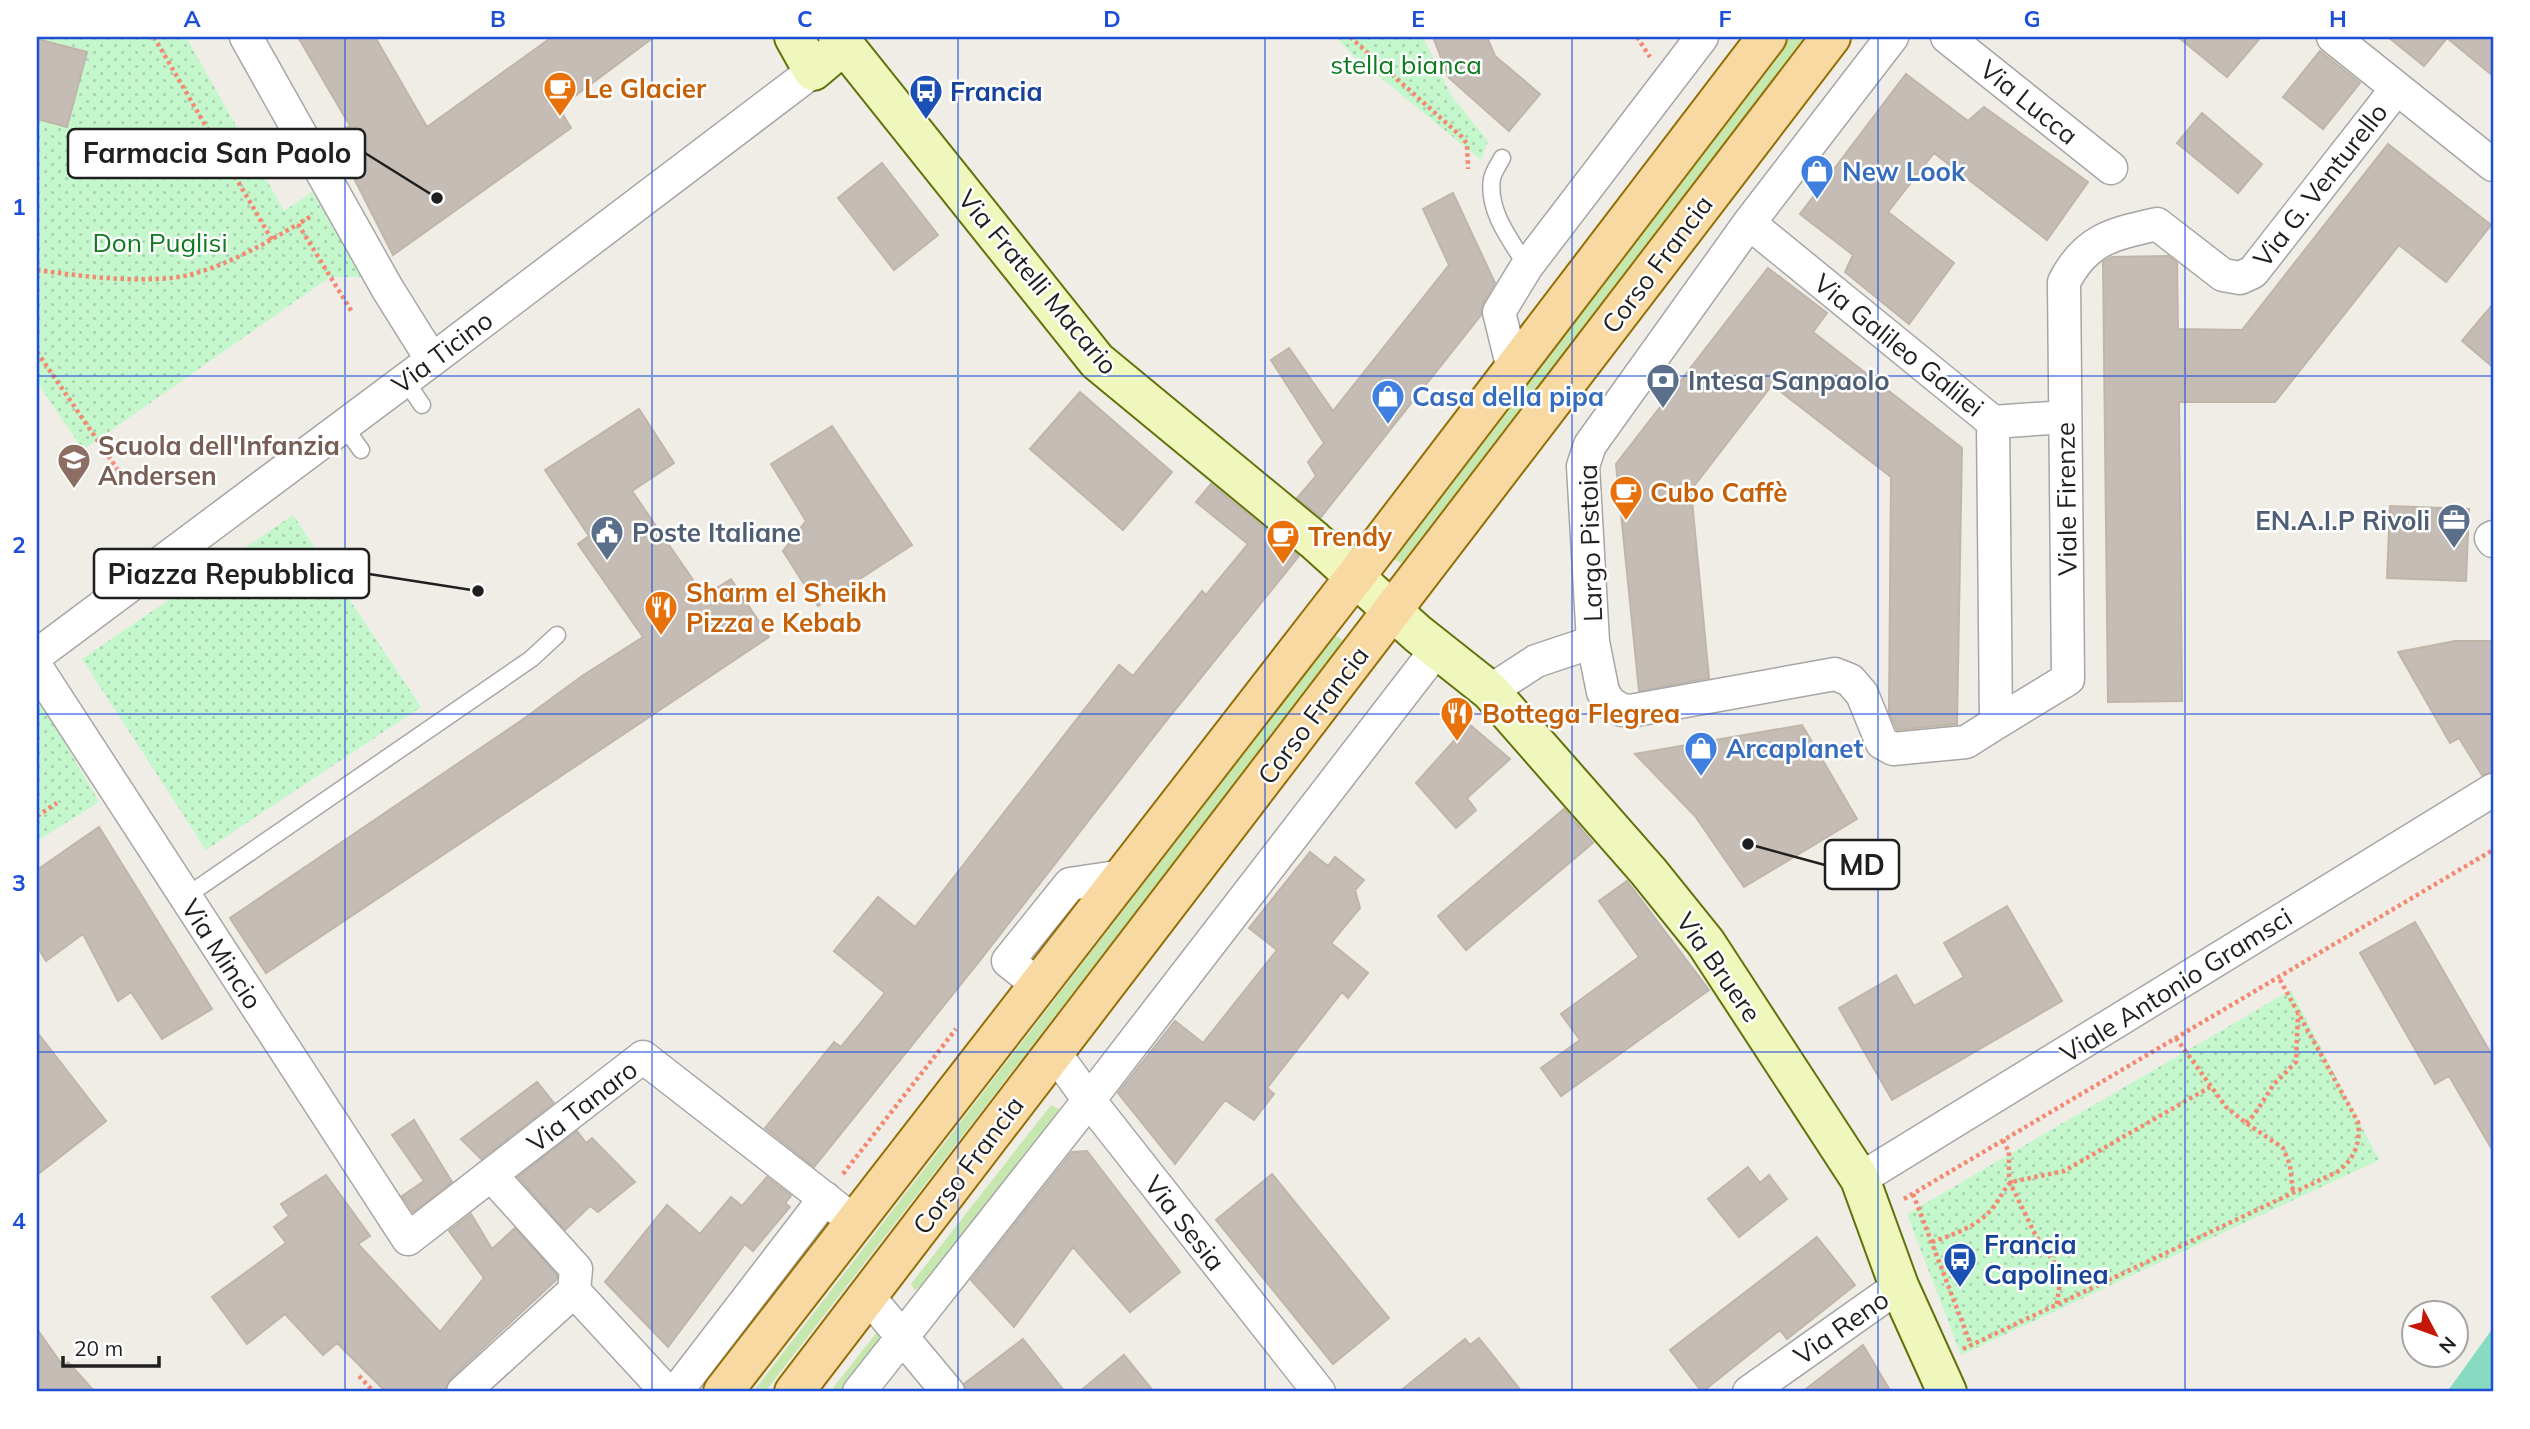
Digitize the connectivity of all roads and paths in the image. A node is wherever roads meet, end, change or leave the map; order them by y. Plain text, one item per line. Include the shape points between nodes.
1 (154, 37) edge
2 (246, 37) edge
3 (794, 37) edge
4 (1350, 37) edge
5 (1702, 37) edge
6 (1767, 37) edge
7 (1831, 37) edge
8 (1892, 37) edge
9 (1947, 37) edge
10 (2333, 37) edge
11 (841, 41) edge
12 (813, 71) junction
13 (2397, 88) junction
14 (1502, 158) dead end
15 (2493, 165) edge
16 (2111, 168) dead end
17 (1468, 172) dead end
18 (338, 201) junction
19 (1749, 223) junction
20 (298, 224) junction
21 (272, 240) junction
22 (2094, 246) joint
23 (1527, 266) junction
24 (37, 270) edge
25 (352, 312) dead end
26 (37, 352) edge
27 (432, 360) junction
28 (1513, 369) junction
29 (2065, 417) junction
30 (1993, 422) junction
31 (1590, 445) joint
32 (122, 476) dead end
33 (1354, 578) junction
34 (1392, 611) junction
35 (557, 635) dead end
36 (1593, 642) junction
37 (1437, 649) junction
38 (37, 655) edge
39 (37, 668) edge
40 (1490, 691) junction
41 (1622, 710) joint
42 (1996, 723) junction
43 (2493, 790) edge
44 (57, 803) dead end
45 (37, 816) edge
46 (2493, 850) edge
47 (185, 897) junction
48 (2278, 978) junction
49 (2298, 1014) junction
50 (957, 1027) dead end
51 (2176, 1038) junction
52 (1054, 1052) junction
53 (2210, 1087) junction
54 (1089, 1100) junction
55 (2246, 1123) junction
56 (2003, 1140) junction
57 (492, 1176) junction
58 (1860, 1180) junction
59 (2011, 1182) junction
60 (2292, 1192) junction
61 (1913, 1194) junction
62 (825, 1198) junction
63 (1874, 1217) junction
64 (855, 1222) junction
65 (408, 1239) joint
66 (2071, 1241) dead end
67 (1931, 1242) junction
68 (2050, 1255) junction
69 (1899, 1286) junction
70 (574, 1292) junction
71 (868, 1296) junction
72 (2057, 1304) junction
73 (901, 1338) junction
74 (1971, 1345) junction
75 (359, 1376) dead end
76 (1940, 1378) edge
77 (374, 1392) edge
78 (463, 1392) edge
79 (667, 1392) edge
80 (676, 1392) edge
81 (723, 1392) edge
82 (794, 1392) edge
83 (859, 1392) edge
84 (948, 1392) edge
85 (1319, 1392) edge
86 (1749, 1392) edge

1 - 21 path
2 - 18 street
3 - 12 street
4 - 17 path via 1462,137 1467,144
5 - 23 street
6 - 28 main road, Corso Francia
7 - 34 main road, Corso Francia
8 - 19 street, Corso Francia
9 - 16 street, Via Lucca
10 - 13 street
11 - 12 street, Via Ticino
11 - 33 street, Via Fratelli Macario via 1097,360
12 - 27 street, Via Ticino
13 - 15 street
13 - 22 street, Via G. Venturello via 2253,272 2240,278 2222,275 2157,224 2113,234
14 - 23 lane via 1492,178 1493,207
18 - 20 path
18 - 27 street
19 - 30 street, Via Galileo Galilei
19 - 31 street, Corso Francia
20 - 21 path
20 - 25 path
21 - 24 path via 173,278 101,279
22 - 29 street, Viale Firenze via 2074,264 2064,282
23 - 28 street via 1499,312
26 - 32 path
27 - 38 street, Via Ticino via 414,392 353,438
28 - 33 main road, Corso Francia
29 - 30 street, Via Galileo Galilei
29 - 42 street, Viale Firenze via 2068,679
30 - 42 street
31 - 36 street, Largo Pistoia via 1583,466
33 - 34 street, Via Fratelli Macario
33 - 64 main road, Corso Francia
34 - 37 street, Via Bruere
34 - 52 main road, Corso Francia
35 - 47 lane via 531,659
36 - 40 street, Largo Pistoia via 1536,661
36 - 41 street, Largo Pistoia via 1603,692
37 - 40 street, Via Bruere
37 - 54 street, Corso Francia
39 - 47 street, Via Mincio
40 - 58 street, Via Bruere via 1706,943
41 - 42 street, Viale Firenze via 1835,674 1850,680 1862,694 1882,743 1893,749 1966,742
43 - 58 street, Viale Antonio Gramsci
44 - 45 path
46 - 48 path
47 - 65 street, Via Mincio
48 - 49 path
48 - 51 path
49 - 55 path via 2295,1062
49 - 60 path via 2358,1122 2360,1139 2345,1166
50 - 62 path
51 - 53 path
51 - 56 path
52 - 54 street, Via Sesia
52 - 71 main road, Corso Francia
53 - 55 path
53 - 59 path via 2064,1171
54 - 73 street, Corso Francia
54 - 85 street, Via Sesia
55 - 60 path via 2283,1148
56 - 59 path via 2009,1152
56 - 61 path
57 - 62 street, Via Tanaro via 643,1057
57 - 65 street, Via Tanaro
57 - 70 street via 576,1269
58 - 63 street, Via Bruere
59 - 67 path via 1980,1219
59 - 68 path
60 - 72 path
61 - 63 path
61 - 67 path
62 - 64 street, Via Tanaro
62 - 80 street
63 - 69 street, Via Bruere
64 - 81 main road, Corso Francia
66 - 68 path
67 - 74 path
68 - 72 path via 2060,1282
69 - 76 street, Via Bruere
69 - 86 street, Via Reno
70 - 78 street
70 - 79 street
71 - 73 street
71 - 82 main road, Corso Francia
72 - 74 path
73 - 83 street, Corso Francia
73 - 84 street
74 - 76 path
75 - 77 path

